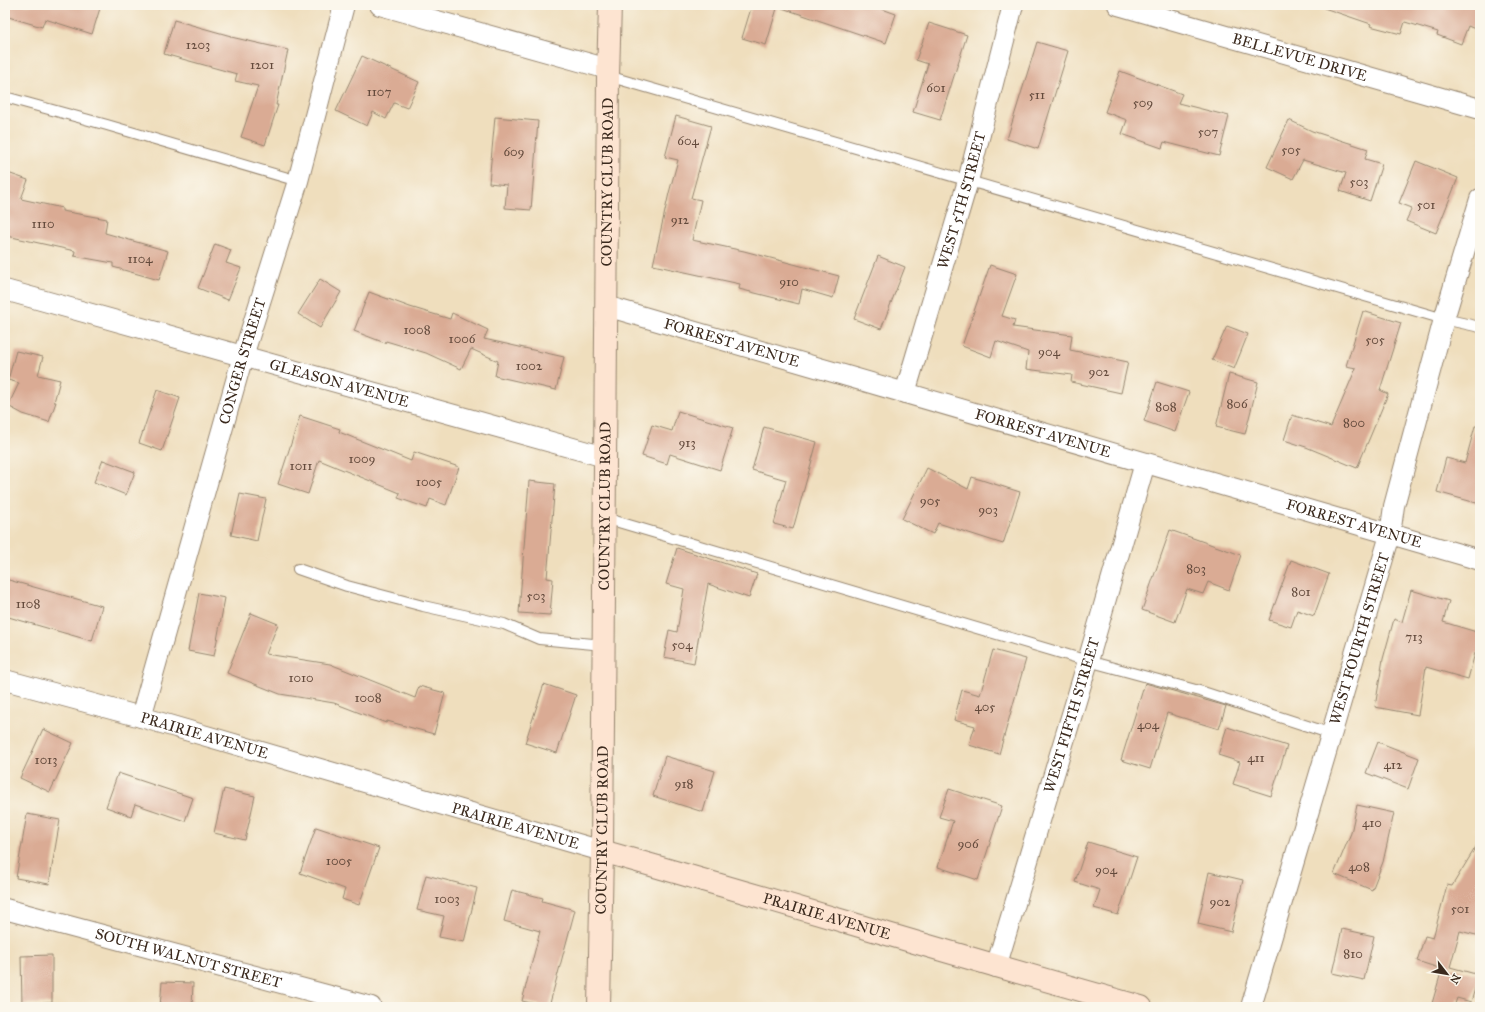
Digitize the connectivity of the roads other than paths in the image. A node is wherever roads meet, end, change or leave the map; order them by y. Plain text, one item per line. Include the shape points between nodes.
1 (344, 5) edge
2 (380, 5) edge
3 (610, 5) edge
4 (1013, 5) edge
5 (1118, 5) edge
6 (608, 72) junction
7 (5, 97) edge
8 (1480, 109) edge
9 (298, 181) junction
10 (968, 181) junction
11 (1480, 199) edge
12 (5, 290) edge
13 (606, 306) junction
14 (1444, 319) junction
15 (1480, 327) edge
16 (243, 356) junction
17 (905, 393) junction
18 (604, 457) junction
19 (1145, 463) junction
20 (605, 518) junction
21 (1390, 534) junction
22 (1480, 560) edge
23 (298, 569) dead end
24 (604, 645) junction
25 (1088, 661) junction
26 (5, 680) edge
27 (141, 717) junction
28 (1332, 734) junction
29 (602, 851) junction
30 (5, 909) edge
31 (996, 967) junction
32 (371, 1007) edge
33 (599, 1007) edge
34 (1141, 1007) edge
35 (1251, 1007) edge

1 - 9 street, CONGER STREET
2 - 6 street
3 - 6 main road, COUNTRY CLUB ROAD
4 - 10 street, WEST 5TH STREET
5 - 8 street, BELLEVUE DRIVE
6 - 10 lane
6 - 13 main road, COUNTRY CLUB ROAD
7 - 9 lane
9 - 16 street, CONGER STREET
10 - 14 lane
10 - 17 street, WEST 5TH STREET
11 - 14 street, WEST FOURTH STREET
12 - 16 street, GLEASON AVENUE
13 - 17 street, FORREST AVENUE
13 - 18 main road, COUNTRY CLUB ROAD
14 - 15 lane
14 - 21 street, WEST FOURTH STREET via 1394,506
16 - 18 street, GLEASON AVENUE
16 - 27 street, CONGER STREET
17 - 19 street, FORREST AVENUE
18 - 20 main road, COUNTRY CLUB ROAD
19 - 21 street, FORREST AVENUE
19 - 25 street, WEST FIFTH STREET
20 - 24 main road, COUNTRY CLUB ROAD
20 - 25 lane
21 - 22 street, FORREST AVENUE
21 - 28 street, WEST FOURTH STREET
23 - 24 lane via 347,586 504,624 539,639
24 - 29 main road, COUNTRY CLUB ROAD
25 - 28 lane via 1203,692
25 - 31 street, WEST FIFTH STREET
26 - 27 street, PRAIRIE AVENUE
27 - 29 street, PRAIRIE AVENUE
28 - 35 street, WEST FOURTH STREET
29 - 31 main road, PRAIRIE AVENUE
29 - 33 main road, COUNTRY CLUB ROAD
30 - 32 street, SOUTH WALNUT STREET
31 - 34 main road, PRAIRIE AVENUE

